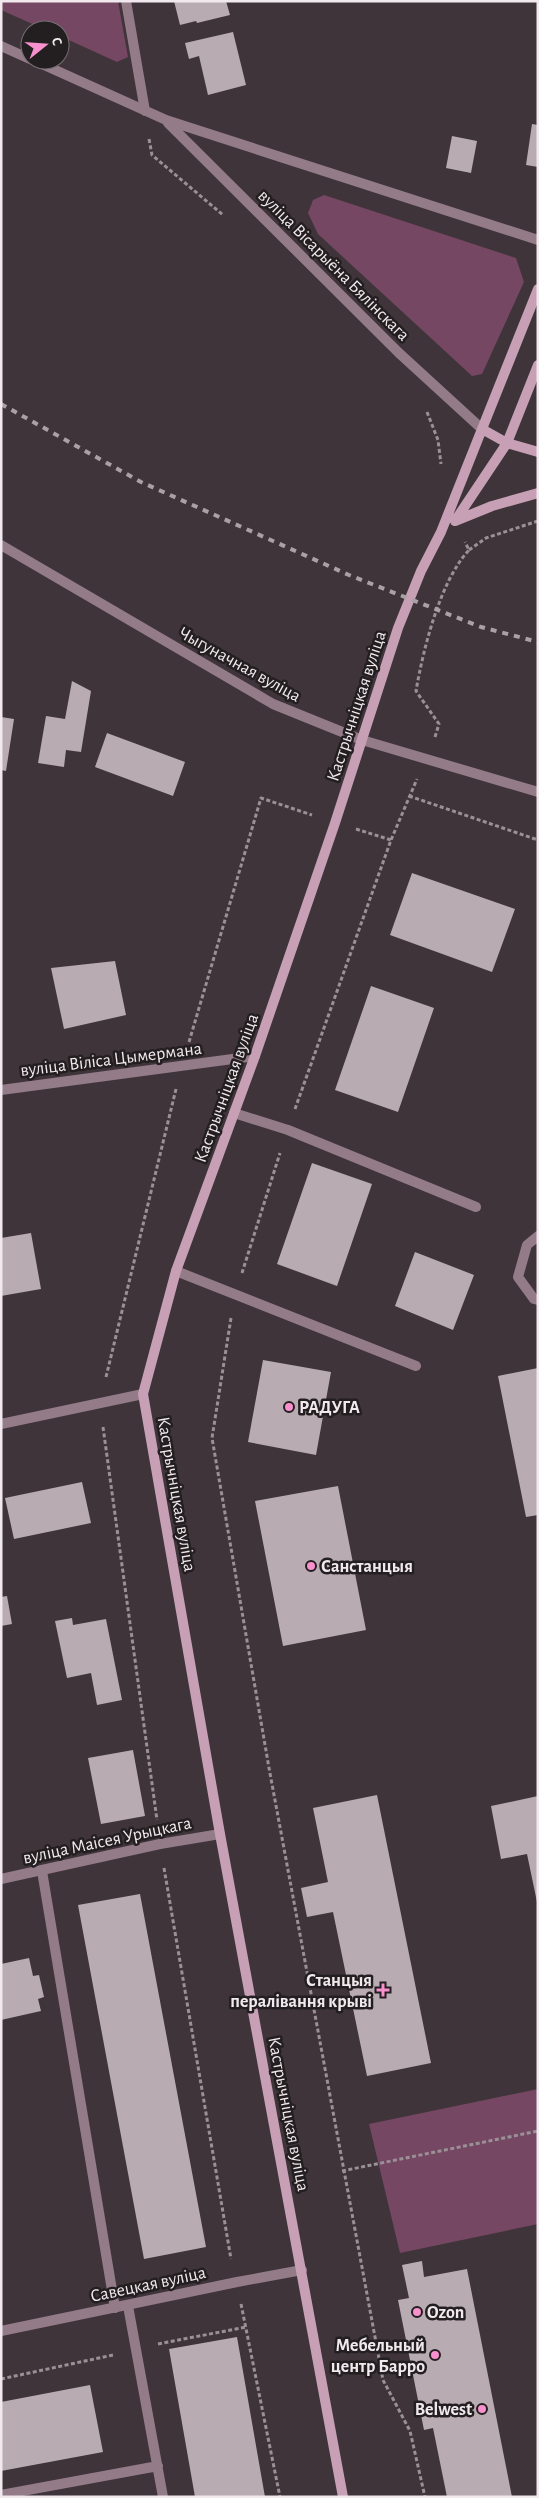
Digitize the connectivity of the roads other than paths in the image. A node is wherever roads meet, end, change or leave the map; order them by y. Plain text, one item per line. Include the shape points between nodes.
1 (126, 1) edge
2 (1, 46) edge
3 (20, 54) edge
4 (56, 70) edge
5 (145, 111) junction
6 (166, 120) junction
7 (538, 240) edge
8 (538, 289) edge
9 (538, 365) edge
10 (482, 429) junction
11 (507, 443) junction
12 (538, 452) edge
13 (538, 494) edge
14 (455, 521) junction
15 (440, 532) junction
16 (1, 545) edge
17 (362, 740) junction
18 (538, 792) edge
19 (255, 1056) junction
20 (1, 1090) edge
21 (234, 1113) junction
22 (476, 1207) dead end
23 (538, 1236) edge
24 (176, 1271) junction
25 (538, 1300) edge
26 (416, 1366) dead end
27 (143, 1394) junction
28 (1, 1424) edge
29 (220, 1834) junction
30 (42, 1871) junction
31 (1, 1879) edge
32 (302, 2270) junction
33 (128, 2306) junction
34 (116, 2308) junction
35 (1, 2331) edge
36 (158, 2466) junction
37 (1, 2495) edge
38 (163, 2497) edge
39 (343, 2497) edge

1 - 5 street
2 - 3 street, вуліца Вісарыёна Бялінскага
4 - 5 street, вуліца Вісарыёна Бялінскага
5 - 6 street, вуліца Вісарыёна Бялінскага
6 - 7 street, вуліца Вісарыёна Бялінскага
6 - 10 street, вуліца Вісарыёна Бялінскага via 399,353
8 - 10 main road
9 - 11 main road
10 - 11 main road, вуліца Вісарыёна Бялінскага
10 - 15 main road, Кастрычніцкая вуліца
11 - 12 main road, вуліца Вісарыёна Бялінскага
11 - 14 main road
13 - 14 main road, Кастрычніцкая вуліца via 492,506
14 - 15 main road, Кастрычніцкая вуліца
15 - 17 main road, Кастрычніцкая вуліца via 398,628
16 - 17 street, Чыгуначная вуліца via 273,704
17 - 18 street, Чыгуначная вуліца
17 - 19 main road, Кастрычніцкая вуліца
19 - 20 street, вуліца Віліса Цымермана
19 - 21 main road, Кастрычніцкая вуліца
21 - 22 street via 288,1130
21 - 24 main road, Кастрычніцкая вуліца
23 - 25 street via 526,1245 518,1277 534,1300
24 - 26 street
24 - 27 main road, Кастрычніцкая вуліца
27 - 28 street
27 - 29 main road, Кастрычніцкая вуліца
29 - 30 street, вуліца Маісея Урыцкага
29 - 32 main road, Кастрычніцкая вуліца
30 - 31 street, вуліца Маісея Урыцкага
30 - 34 street
32 - 33 street, Савецкая вуліца
32 - 39 main road, Кастрычніцкая вуліца
33 - 34 street, Савецкая вуліца
33 - 36 street
34 - 35 street, Савецкая вуліца
36 - 37 street
36 - 38 street

